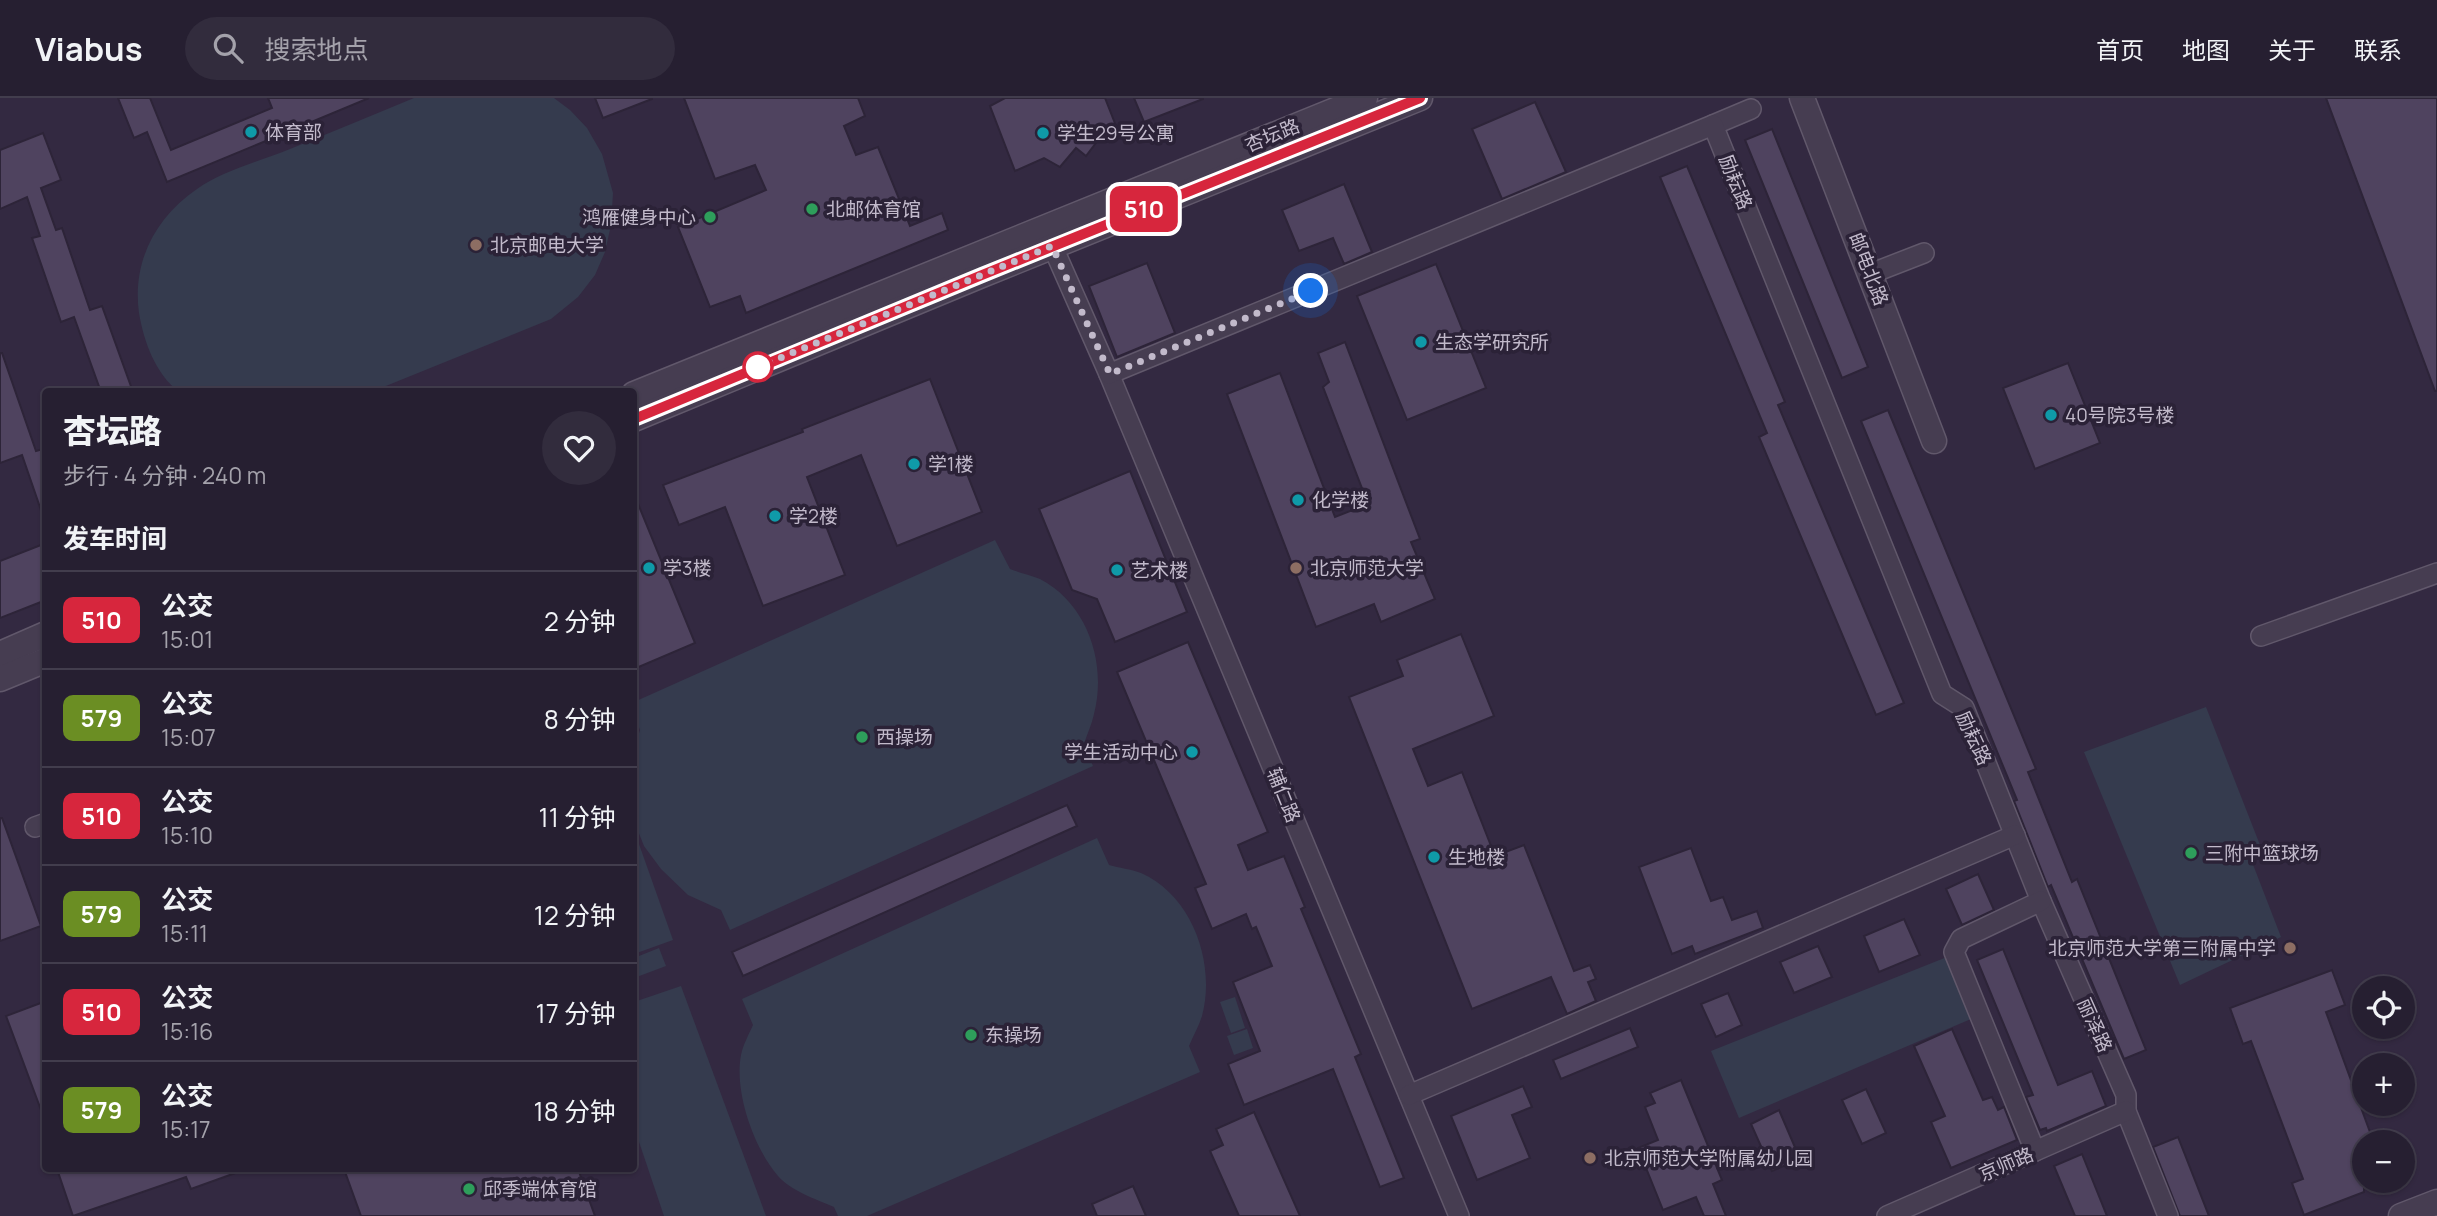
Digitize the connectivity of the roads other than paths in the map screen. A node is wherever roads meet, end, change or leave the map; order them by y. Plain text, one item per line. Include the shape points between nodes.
1 (1365, 98) edge
2 (1420, 98) edge
3 (1802, 98) edge
4 (1751, 109) dead end
5 (1713, 125) junction
6 (1048, 237) junction
7 (1924, 253) dead end
8 (1870, 274) junction
9 (1110, 374) junction
10 (637, 393) edge
11 (637, 418) edge
12 (1934, 441) dead end
13 (2437, 573) edge
14 (42, 636) edge
15 (2261, 636) dead end
16 (0, 654) edge
17 (42, 662) edge
18 (0, 679) edge
19 (2015, 835) junction
20 (2041, 901) junction
21 (1409, 1095) junction
22 (2126, 1111) junction
23 (2035, 1151) junction
24 (2437, 1202) edge
25 (1459, 1216) edge
26 (1887, 1216) edge
27 (2168, 1216) edge
28 (2401, 1216) edge

1 - 6 street, 杏坛路
2 - 6 street, 杏坛路
3 - 8 street, 邮电北路
4 - 5 street
5 - 9 street
5 - 19 street, 励耘路 via 1942,694 1964,708
6 - 9 street, 辅仁路
6 - 10 street, 杏坛路
6 - 11 street, 杏坛路
7 - 8 street
8 - 12 street, 邮电北路
9 - 21 street, 辅仁路
13 - 15 street
14 - 16 street
17 - 18 street
19 - 20 street, 丽泽路
19 - 21 street
20 - 22 street, 丽泽路 via 2126,1095
20 - 23 street via 1961,939 1954,952
21 - 25 street, 辅仁路
22 - 23 street, 京师路
22 - 27 street, 丽泽路
23 - 26 street, 京师路
24 - 28 street

